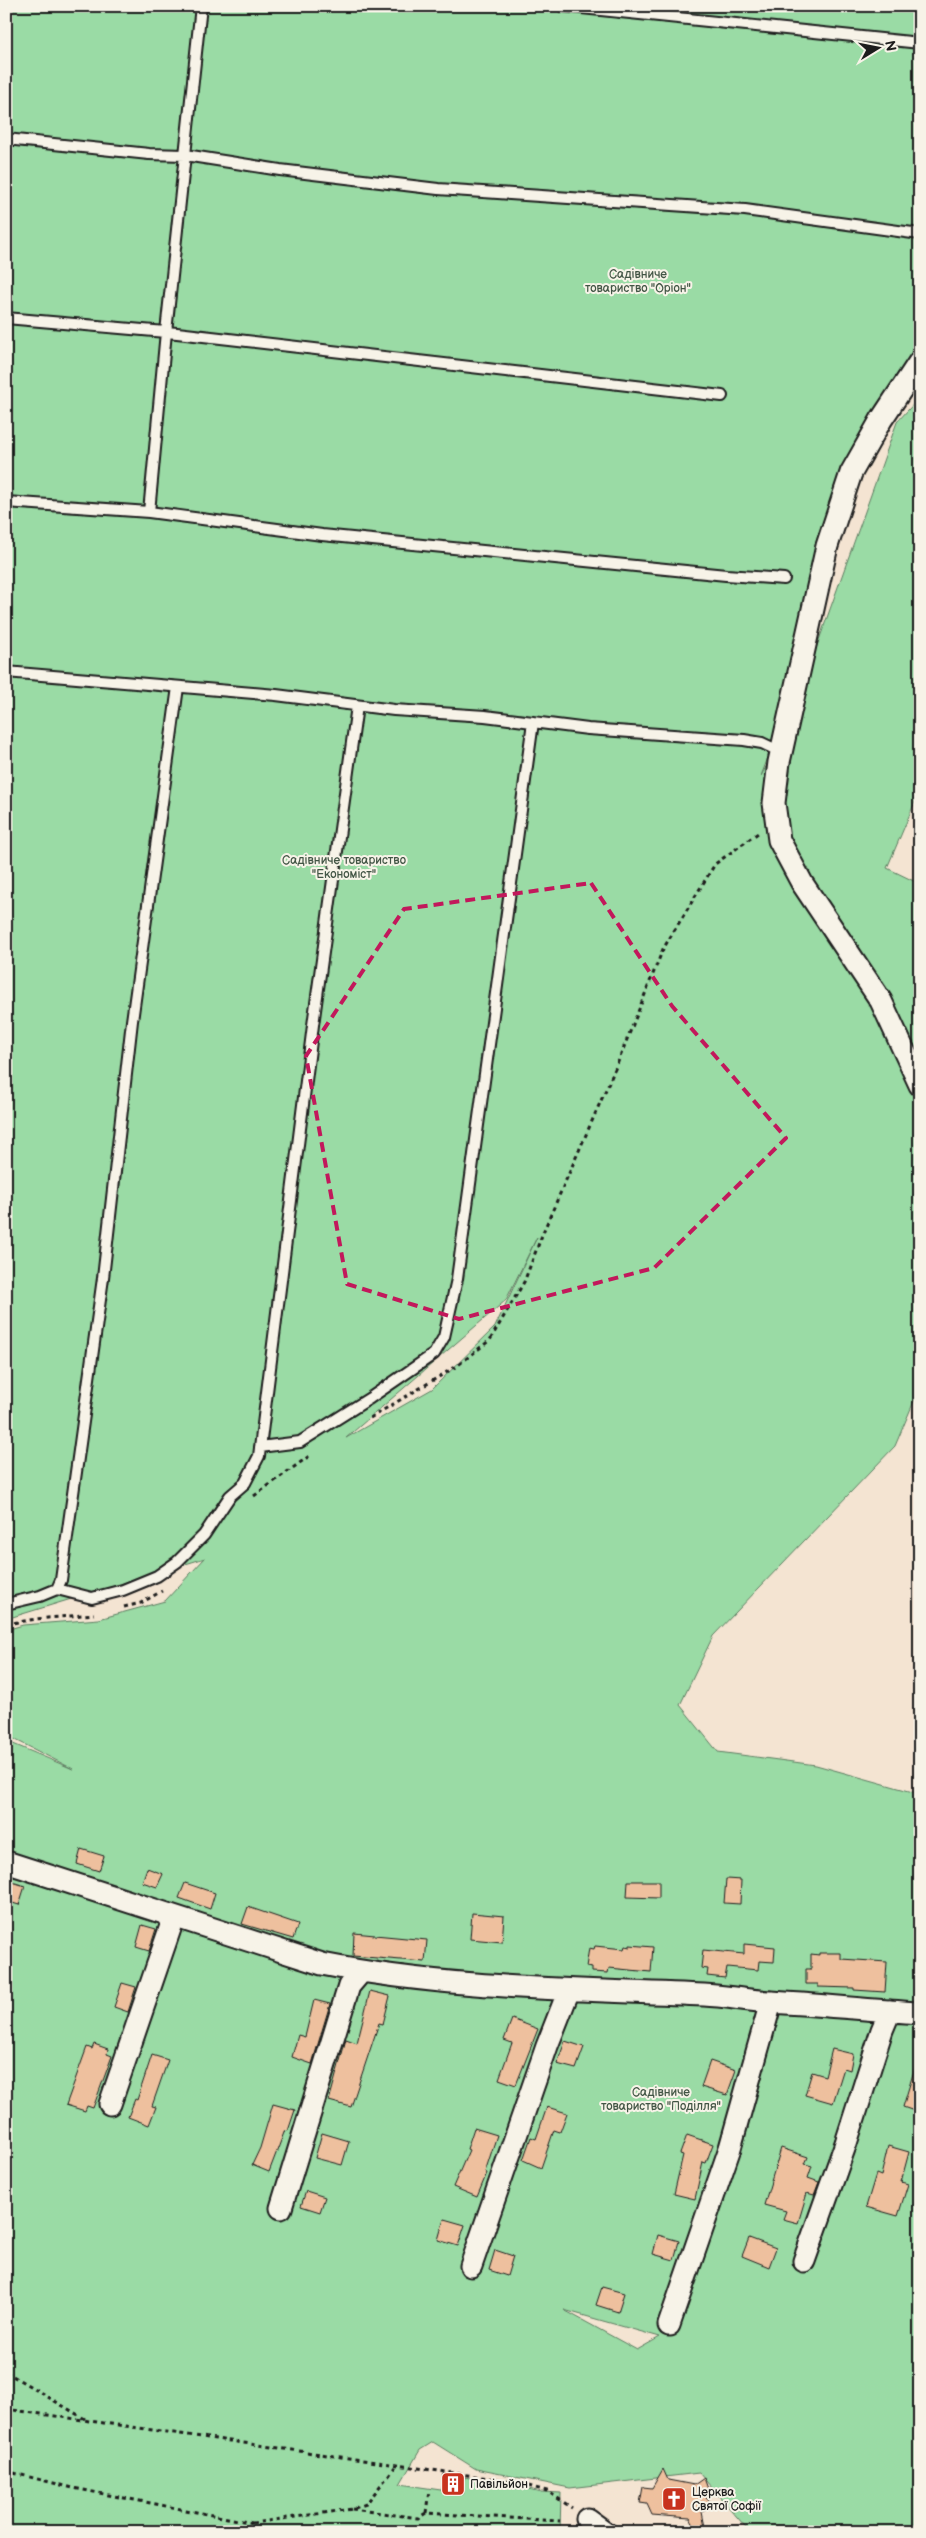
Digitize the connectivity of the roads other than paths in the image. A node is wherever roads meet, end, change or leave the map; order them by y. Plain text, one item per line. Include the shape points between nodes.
1 (201, 6) edge
2 (562, 6) edge
3 (920, 43) edge
4 (6, 138) edge
5 (185, 155) junction
6 (920, 234) edge
7 (6, 318) edge
8 (166, 332) junction
9 (920, 361) edge
10 (722, 396) dead end
11 (6, 502) edge
12 (149, 512) junction
13 (784, 579) dead end
14 (6, 672) edge
15 (178, 687) junction
16 (357, 706) junction
17 (534, 722) junction
18 (781, 752) junction
19 (920, 1085) edge
20 (260, 1447) junction
21 (57, 1589) junction
22 (6, 1604) edge
23 (6, 1862) edge
24 (174, 1917) junction
25 (361, 1972) junction
26 (569, 1990) junction
27 (771, 2002) junction
28 (890, 2011) junction
29 (920, 2013) edge
30 (110, 2104) dead end
31 (281, 2208) dead end
32 (804, 2261) dead end
33 (471, 2266) dead end
34 (669, 2325) dead end
35 (587, 2519) road end
36 (605, 2532) edge

1 - 5 lane
2 - 3 lane
4 - 5 lane
5 - 6 lane via 438,189 745,210
5 - 8 lane
7 - 8 lane
8 - 10 lane
8 - 12 lane
9 - 18 street via 851,473 827,546
11 - 12 lane
12 - 13 lane via 322,535
14 - 15 lane
15 - 16 lane
15 - 21 lane via 132,1021 103,1278 67,1547
16 - 17 lane
16 - 20 lane via 320,966
17 - 18 lane via 744,740 762,743
17 - 20 lane via 457,1279 444,1337 434,1354 300,1442
18 - 19 street via 774,803 779,840 802,883 881,1001
20 - 21 lane via 259,1456 245,1483 230,1496 204,1536 157,1576 92,1598
21 - 22 lane
23 - 24 street
24 - 25 street via 322,1964
24 - 30 street
25 - 26 street
25 - 31 street via 349,1986
26 - 27 street via 708,1995
26 - 33 street
27 - 28 street
27 - 34 street via 730,2148
28 - 29 street
28 - 32 street
35 - 36 street

